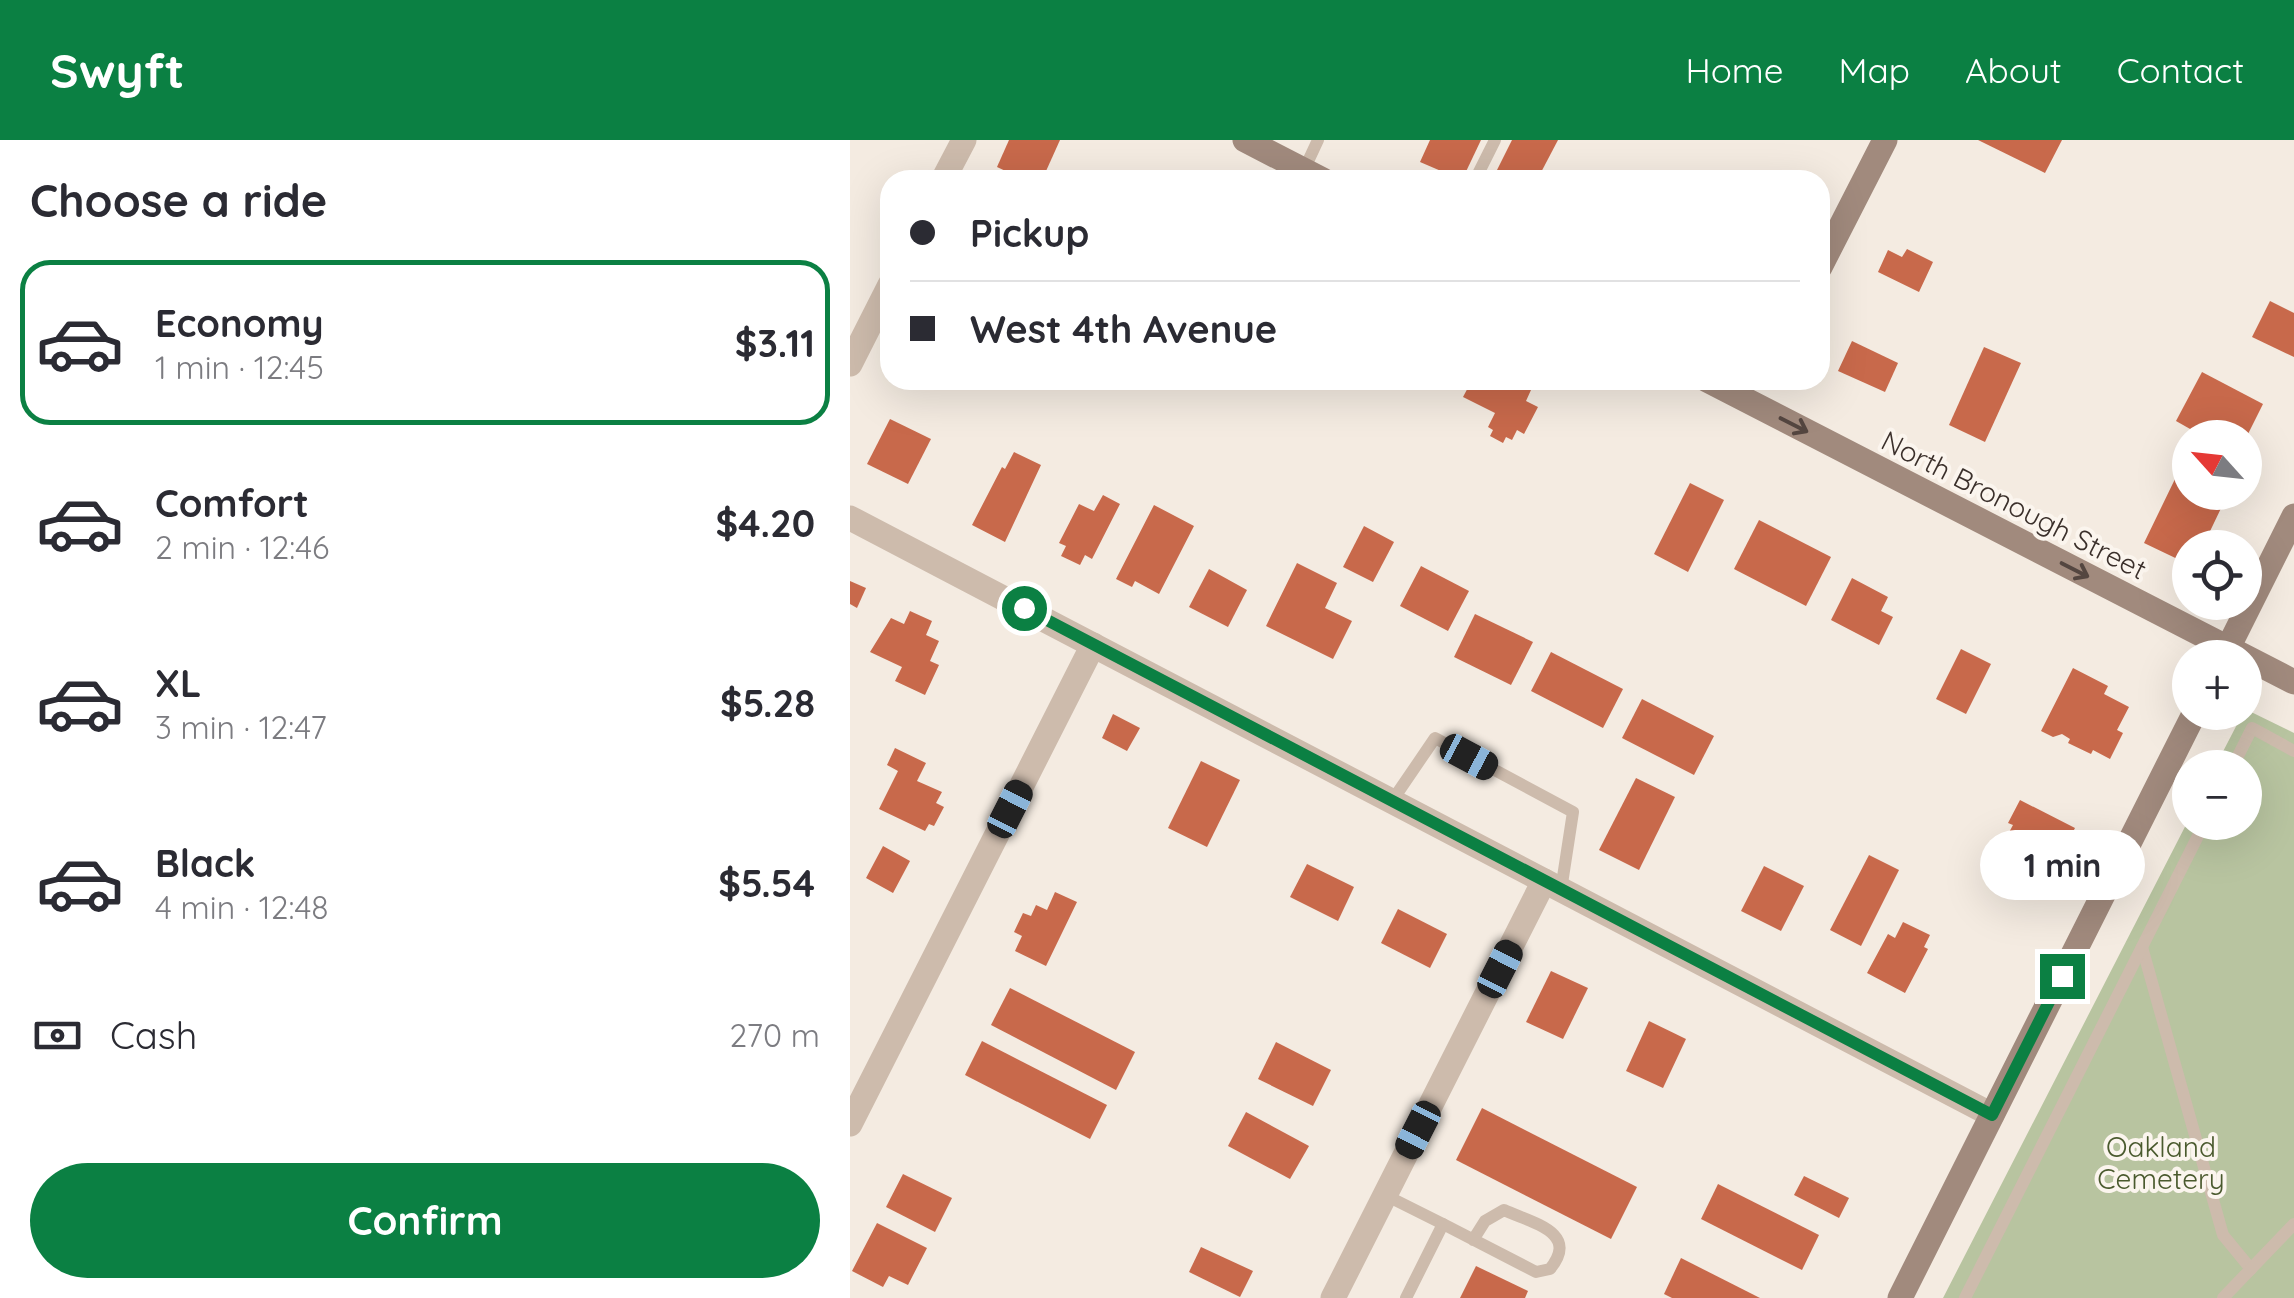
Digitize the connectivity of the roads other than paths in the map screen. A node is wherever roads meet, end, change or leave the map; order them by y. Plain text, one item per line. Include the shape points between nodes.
1 (964, 140) edge
2 (1246, 140) edge
3 (1318, 140) edge
4 (1495, 140) edge
5 (1885, 140) edge
6 (949, 170) edge
7 (1304, 170) edge
8 (1315, 170) edge
9 (1480, 170) edge
10 (1830, 247) edge
11 (880, 305) edge
12 (850, 364) edge
13 (1757, 391) edge
14 (2294, 516) edge
15 (850, 518) edge
16 (2202, 640) edge
17 (2232, 640) edge
18 (1093, 645) junction
19 (2262, 669) edge
20 (2294, 682) edge
21 (2186, 730) edge
22 (2241, 750) edge
23 (2294, 750) edge
24 (1392, 802) junction
25 (2195, 840) edge
26 (1553, 885) junction
27 (2142, 947) junction
28 (1992, 1115) junction
29 (850, 1124) edge
30 (1385, 1195) junction
31 (1443, 1224) junction
32 (2294, 1224) edge
33 (1473, 1240) junction
34 (2251, 1268) junction
35 (1333, 1298) edge
36 (1406, 1298) edge
37 (1900, 1298) edge
38 (1965, 1298) edge
39 (2222, 1298) edge

1 - 6 street
2 - 7 street
3 - 8 lane
4 - 9 lane
5 - 10 street
11 - 12 street
13 -> 16 street, North Bronough Street
14 - 17 street
15 - 18 street
18 - 24 street
18 - 29 street
19 - 20 street, North Bronough Street
21 - 28 street
22 - 23 lane via 2252,728
24 - 26 street
24 - 26 lane via 1434,738 1573,812
25 - 27 lane
26 - 28 street
26 - 30 street
27 - 34 lane via 2223,1235
27 - 38 lane
28 - 37 street
30 - 31 lane
30 - 35 street
31 - 33 lane
31 - 36 lane
32 - 34 lane
33 - 33 lane via 1536,1272 1560,1257 1557,1235 1504,1210 1485,1221
34 - 39 lane

